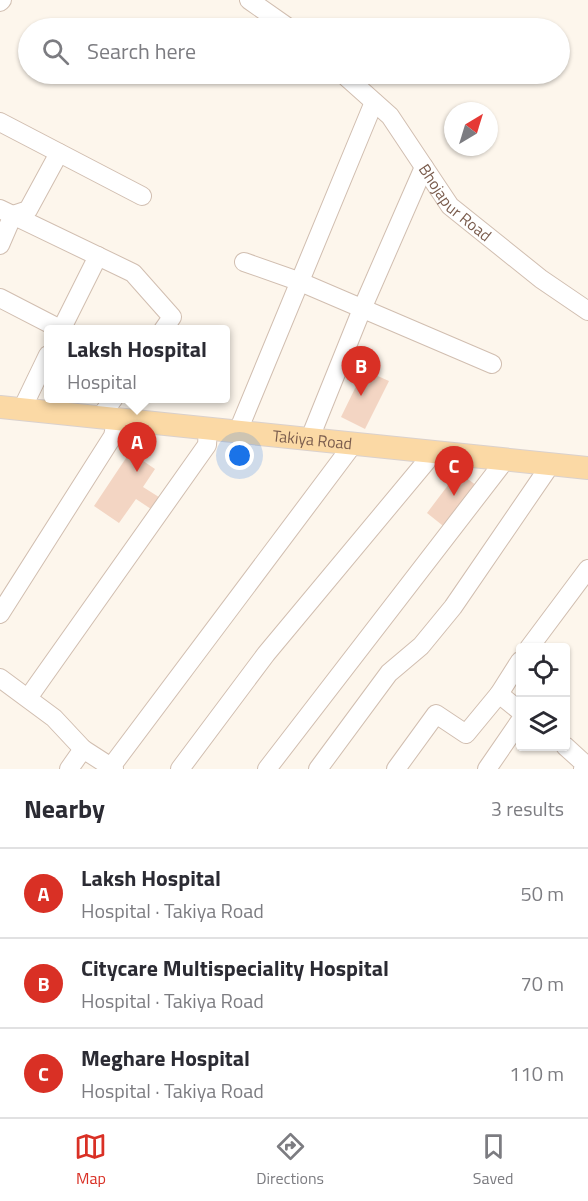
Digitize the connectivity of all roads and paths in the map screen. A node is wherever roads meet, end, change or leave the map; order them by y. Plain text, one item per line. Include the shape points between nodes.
1 (249, 0) edge
2 (275, 18) edge
3 (354, 84) edge
4 (374, 102) junction
5 (0, 122) edge
6 (59, 153) junction
7 (424, 168) junction
8 (142, 196) dead end
9 (6, 212) edge
10 (0, 245) edge
11 (98, 256) junction
12 (244, 262) dead end
13 (298, 281) junction
14 (0, 298) edge
15 (362, 309) junction
16 (588, 311) edge
17 (51, 325) edge
18 (64, 325) edge
19 (166, 325) edge
20 (44, 361) edge
21 (492, 364) dead end
22 (11, 408) edge
23 (111, 411) edge
24 (208, 428) junction
25 (238, 431) junction
26 (310, 438) junction
27 (354, 443) junction
28 (435, 451) junction
29 (506, 459) junction
30 (551, 464) junction
31 (588, 468) edge
32 (588, 569) edge
33 (0, 614) edge
34 (533, 643) edge
35 (516, 667) edge
36 (2, 683) edge
37 (498, 694) junction
38 (28, 698) junction
39 (516, 708) edge
40 (516, 727) edge
41 (83, 749) junction
42 (569, 751) edge
43 (586, 767) edge
44 (112, 768) edge
45 (69, 769) edge
46 (180, 769) edge
47 (267, 769) edge
48 (318, 769) edge
49 (396, 769) edge
50 (487, 769) edge

1 - 2 street
3 - 4 street, Bhojapur Road
4 - 7 street, Bhojapur Road via 390,116
4 - 13 street
5 - 6 street
6 - 8 street
6 - 9 street via 28,210
7 - 15 street
7 - 16 street, Bhojapur Road via 450,206
9 - 10 street
9 - 11 street
11 - 18 street
11 - 19 street via 133,273 172,317
12 - 13 street
13 - 15 street
13 - 25 street
14 - 17 street
15 - 21 street
15 - 26 street
20 - 22 street
22 - 23 main road, Takiya Road
23 - 24 main road, Takiya Road
23 - 33 street via 113,436
24 - 25 main road, Takiya Road
24 - 38 street via 207,445
25 - 26 main road, Takiya Road
26 - 27 main road, Takiya Road
27 - 28 main road, Takiya Road
27 - 44 street
28 - 29 main road, Takiya Road
28 - 46 street via 266,654
29 - 30 main road, Takiya Road
29 - 47 street
30 - 31 main road, Takiya Road
30 - 48 street via 453,607 421,646 389,673
32 - 34 street
35 - 37 street
36 - 38 street
37 - 39 street
37 - 49 street via 466,734 436,714
38 - 41 street via 54,718
40 - 50 street
41 - 44 street
41 - 45 street
42 - 43 street

